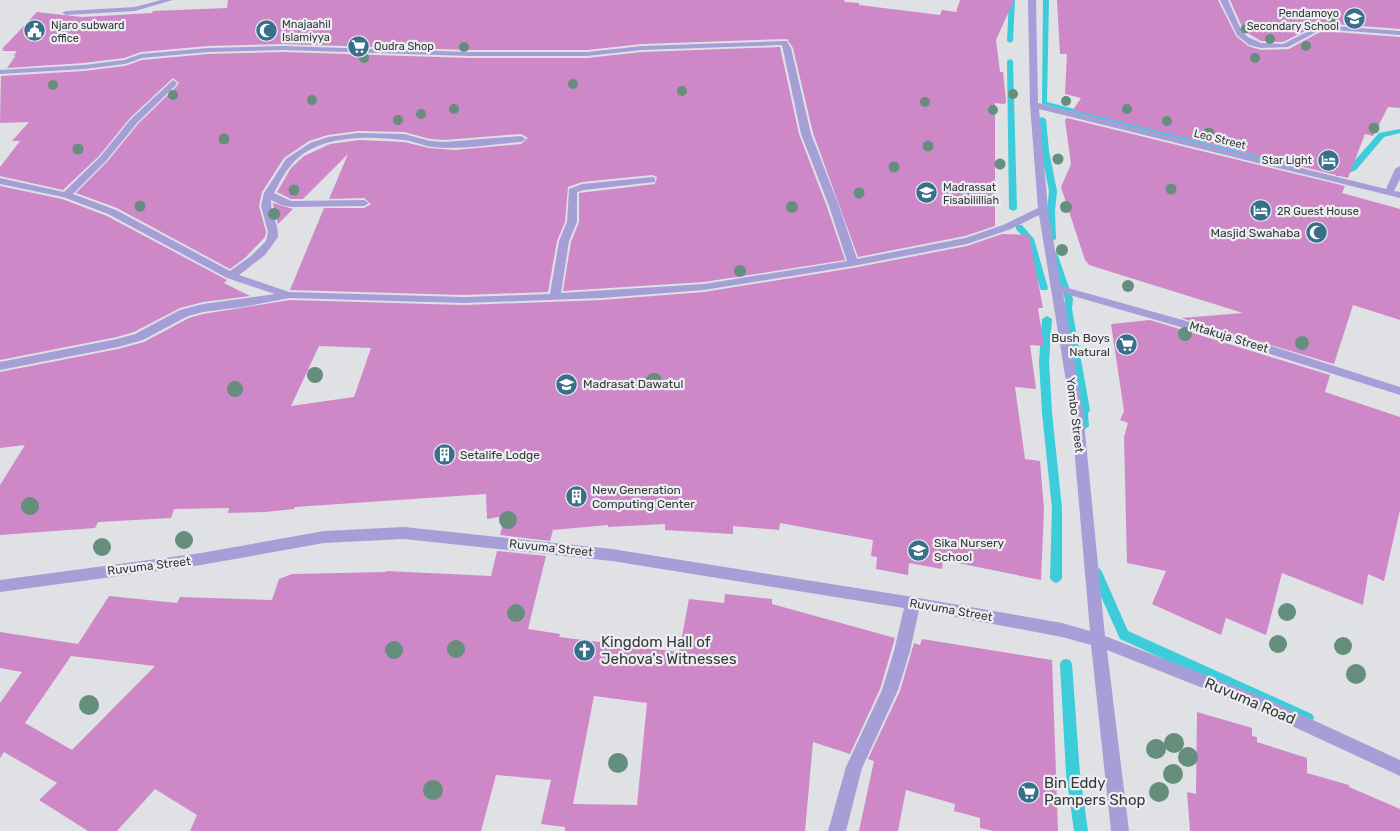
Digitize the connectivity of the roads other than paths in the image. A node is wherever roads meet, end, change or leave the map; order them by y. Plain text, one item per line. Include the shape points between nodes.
1 (169, 0) edge
2 (1032, 0) edge
3 (1224, 0) edge
4 (66, 13) dead end
5 (1400, 33) edge
6 (0, 72) edge
7 (173, 83) dead end
8 (1034, 105) junction
9 (521, 140) dead end
10 (1400, 169) edge
11 (652, 180) dead end
12 (0, 181) edge
13 (1389, 192) junction
14 (269, 194) junction
15 (1400, 195) edge
16 (66, 196) junction
17 (364, 203) dead end
18 (1043, 209) junction
19 (853, 263) junction
20 (231, 276) junction
21 (1056, 288) junction
22 (288, 296) junction
23 (555, 297) junction
24 (0, 366) edge
25 (1400, 392) edge
26 (0, 586) edge
27 (913, 603) junction
28 (1098, 640) junction
29 (1400, 768) edge
30 (837, 831) edge
31 (1120, 831) edge

1 - 4 street via 135,8
2 - 8 street, Yombo Street
3 - 5 street via 1236,30 1247,41 1264,47 1286,46 1321,27
6 - 19 street via 84,67 125,62 141,56 218,49 587,54 642,48 784,42 806,134
7 - 16 street
8 - 13 street, Leo Street
8 - 18 street, Yombo Street
9 - 14 street via 451,144 420,142 406,137 334,137 314,143 287,162
10 - 13 street
11 - 23 street via 582,187 572,191 572,222 564,241
12 - 16 street
13 - 15 street, Leo Street
14 - 17 street via 291,204
14 - 20 street via 265,208 273,238 266,249
16 - 20 street via 112,212
18 - 19 street via 1007,227 967,241
18 - 21 street, Yombo Street
19 - 23 street via 704,287
20 - 22 street
21 - 25 street, Mtakuja Street via 1236,339
21 - 28 street, Yombo Street via 1077,412
22 - 23 street via 464,300
22 - 24 street via 203,308 184,313 139,337
26 - 27 street, Ruvuma Street via 201,559 324,537 404,533 612,555
27 - 28 street, Ruvuma Street via 1062,630
27 - 30 street via 890,690 854,767
28 - 29 street, Ruvuma Road via 1259,703
28 - 31 street, Yombo Street

